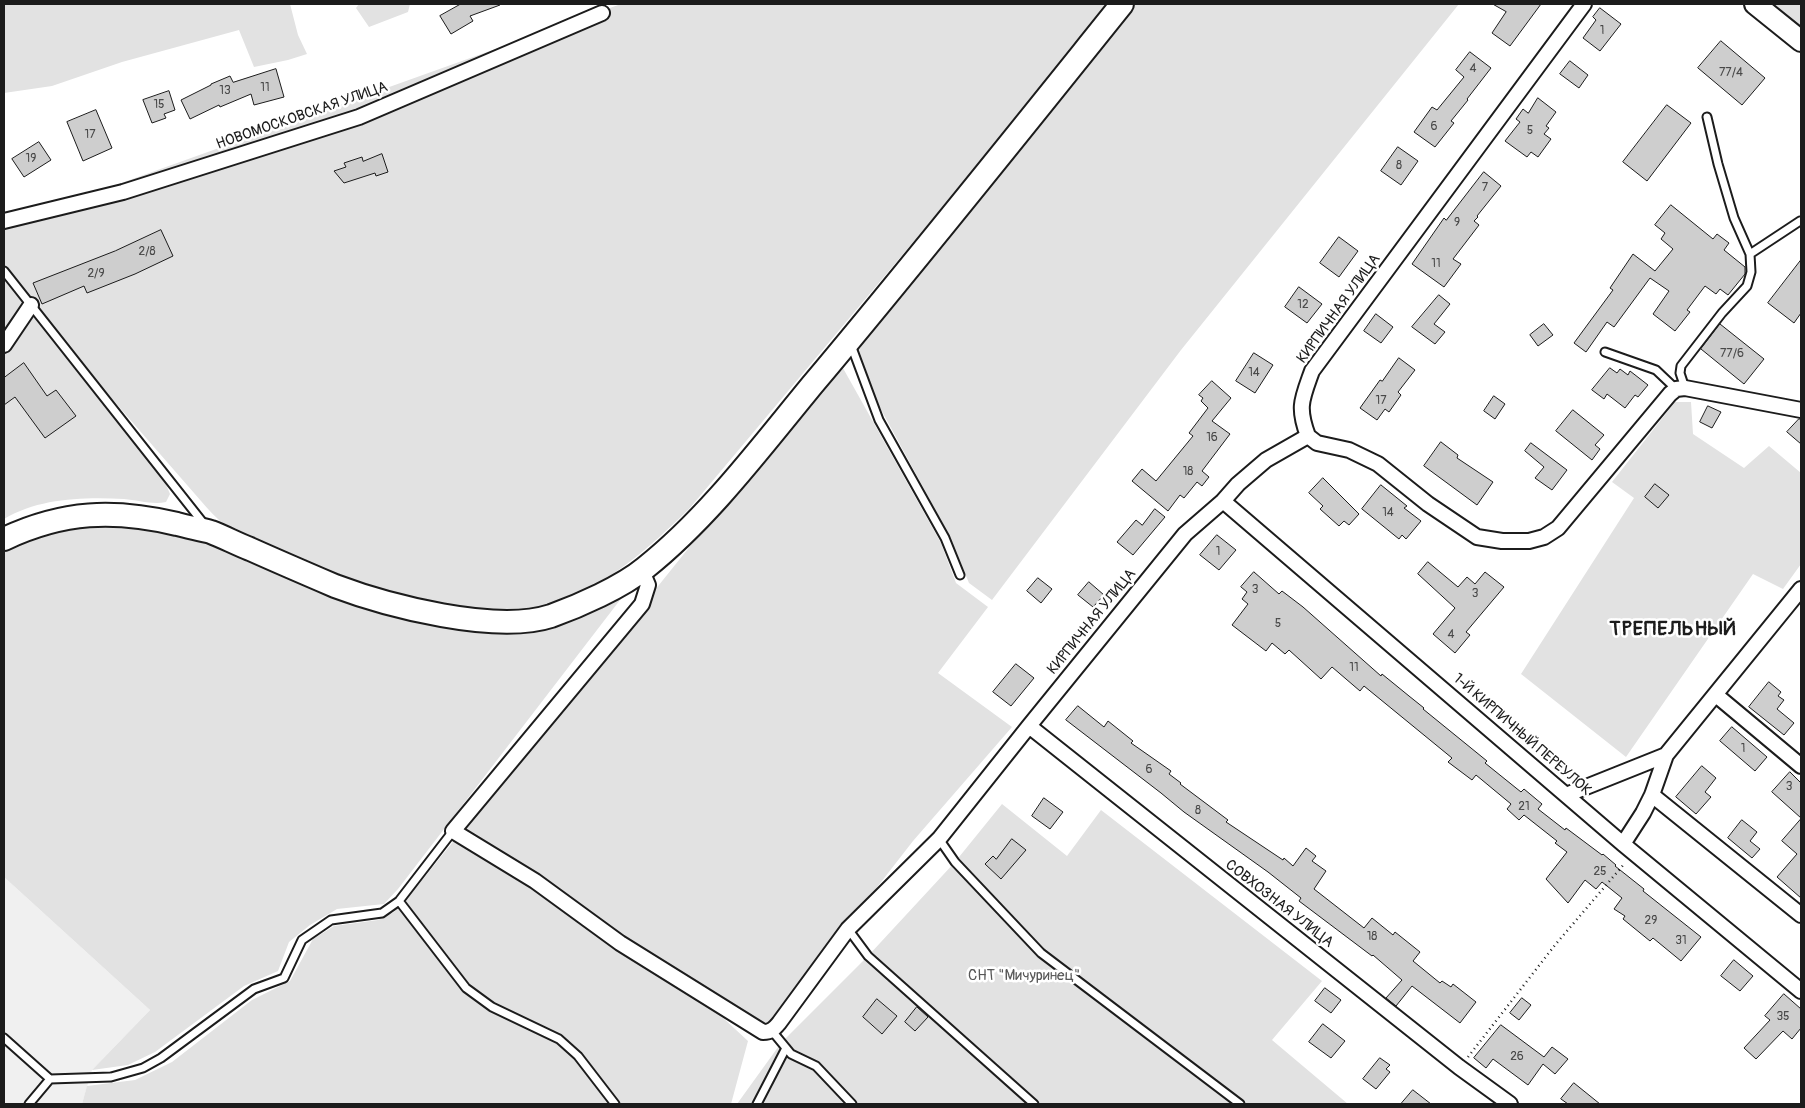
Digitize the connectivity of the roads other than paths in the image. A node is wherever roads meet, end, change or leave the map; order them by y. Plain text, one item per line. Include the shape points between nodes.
1 (1122, 4) edge
2 (1584, 4) edge
3 (1755, 4) edge
4 (602, 13) dead end
5 (1801, 41) edge
6 (1707, 117) dead end
7 (4, 221) edge
8 (1800, 222) edge
9 (1750, 254) junction
10 (4, 271) edge
11 (31, 305) junction
12 (850, 341) junction
13 (4, 345) edge
14 (1605, 352) dead end
15 (1681, 389) junction
16 (1801, 410) edge
17 (1308, 436) junction
18 (1223, 502) junction
19 (211, 532) junction
20 (4, 539) edge
21 (642, 571) junction
22 (960, 575) dead end
23 (1801, 589) edge
24 (1716, 695) junction
25 (1029, 726) junction
26 (1666, 754) junction
27 (1801, 766) edge
28 (1566, 795) junction
29 (1652, 795) junction
30 (453, 831) junction
31 (939, 839) junction
32 (1623, 844) junction
33 (399, 901) junction
34 (1801, 915) edge
35 (848, 928) junction
36 (1801, 991) edge
37 (772, 1031) junction
38 (4, 1038) edge
39 (786, 1048) junction
40 (50, 1079) junction
41 (29, 1104) edge
42 (615, 1104) edge
43 (757, 1104) edge
44 (852, 1104) edge
45 (1034, 1104) edge
46 (1240, 1104) edge
47 (1510, 1104) edge

1 - 12 main road
2 - 17 street, КИРПИЧНАЯ УЛИЦА via 1312,371 1301,401 1302,420
3 - 5 main road
4 - 7 street, НОВОМОСКОВСКАЯ УЛИЦА via 359,117 123,192
6 - 9 lane via 1734,218
8 - 9 lane
9 - 15 lane via 1748,286 1681,366
10 - 11 lane
11 - 13 street
11 - 19 lane
12 - 21 main road via 716,500
12 - 22 lane via 879,420 945,538
14 - 15 lane via 1656,370
15 - 16 street
15 - 17 street via 1670,394 1558,528 1529,542 1477,537 1428,504 1378,464 1349,450 1317,443
17 - 18 street, КИРПИЧНАЯ УЛИЦА via 1266,460
18 - 25 street, КИРПИЧНАЯ УЛИЦА via 1185,534
18 - 28 street, 1-Й КИРПИЧНЫЙ ПЕРЕУЛОК
19 - 20 main road via 141,517 83,515 48,521
19 - 21 main road via 362,596 471,620 508,622 548,617 612,590
21 - 30 street via 648,585 642,604
23 - 24 street
24 - 26 street
24 - 27 street
25 - 31 street, КИРПИЧНАЯ УЛИЦА
25 - 47 street, СОВХОЗНАЯ УЛИЦА via 1459,1068
26 - 28 street
26 - 29 street
28 - 32 street, 1-Й КИРПИЧНЫЙ ПЕРЕУЛОК
29 - 32 street
29 - 34 street
30 - 33 lane
30 - 37 street via 535,881 620,943 763,1032
31 - 35 street, КИРПИЧНАЯ УЛИЦА
31 - 46 lane via 955,862 1041,953
32 - 36 street, 1-Й КИРПИЧНЫЙ ПЕРЕУЛОК
33 - 40 lane via 382,913 331,920 302,940 284,978 254,989 143,1068 111,1077
33 - 42 lane via 466,988 492,1006 559,1040 578,1056
35 - 37 street, КИРПИЧНАЯ УЛИЦА
35 - 45 lane via 868,956
37 - 39 lane
38 - 40 lane
39 - 43 lane
39 - 44 lane via 791,1054 816,1066
40 - 41 lane

